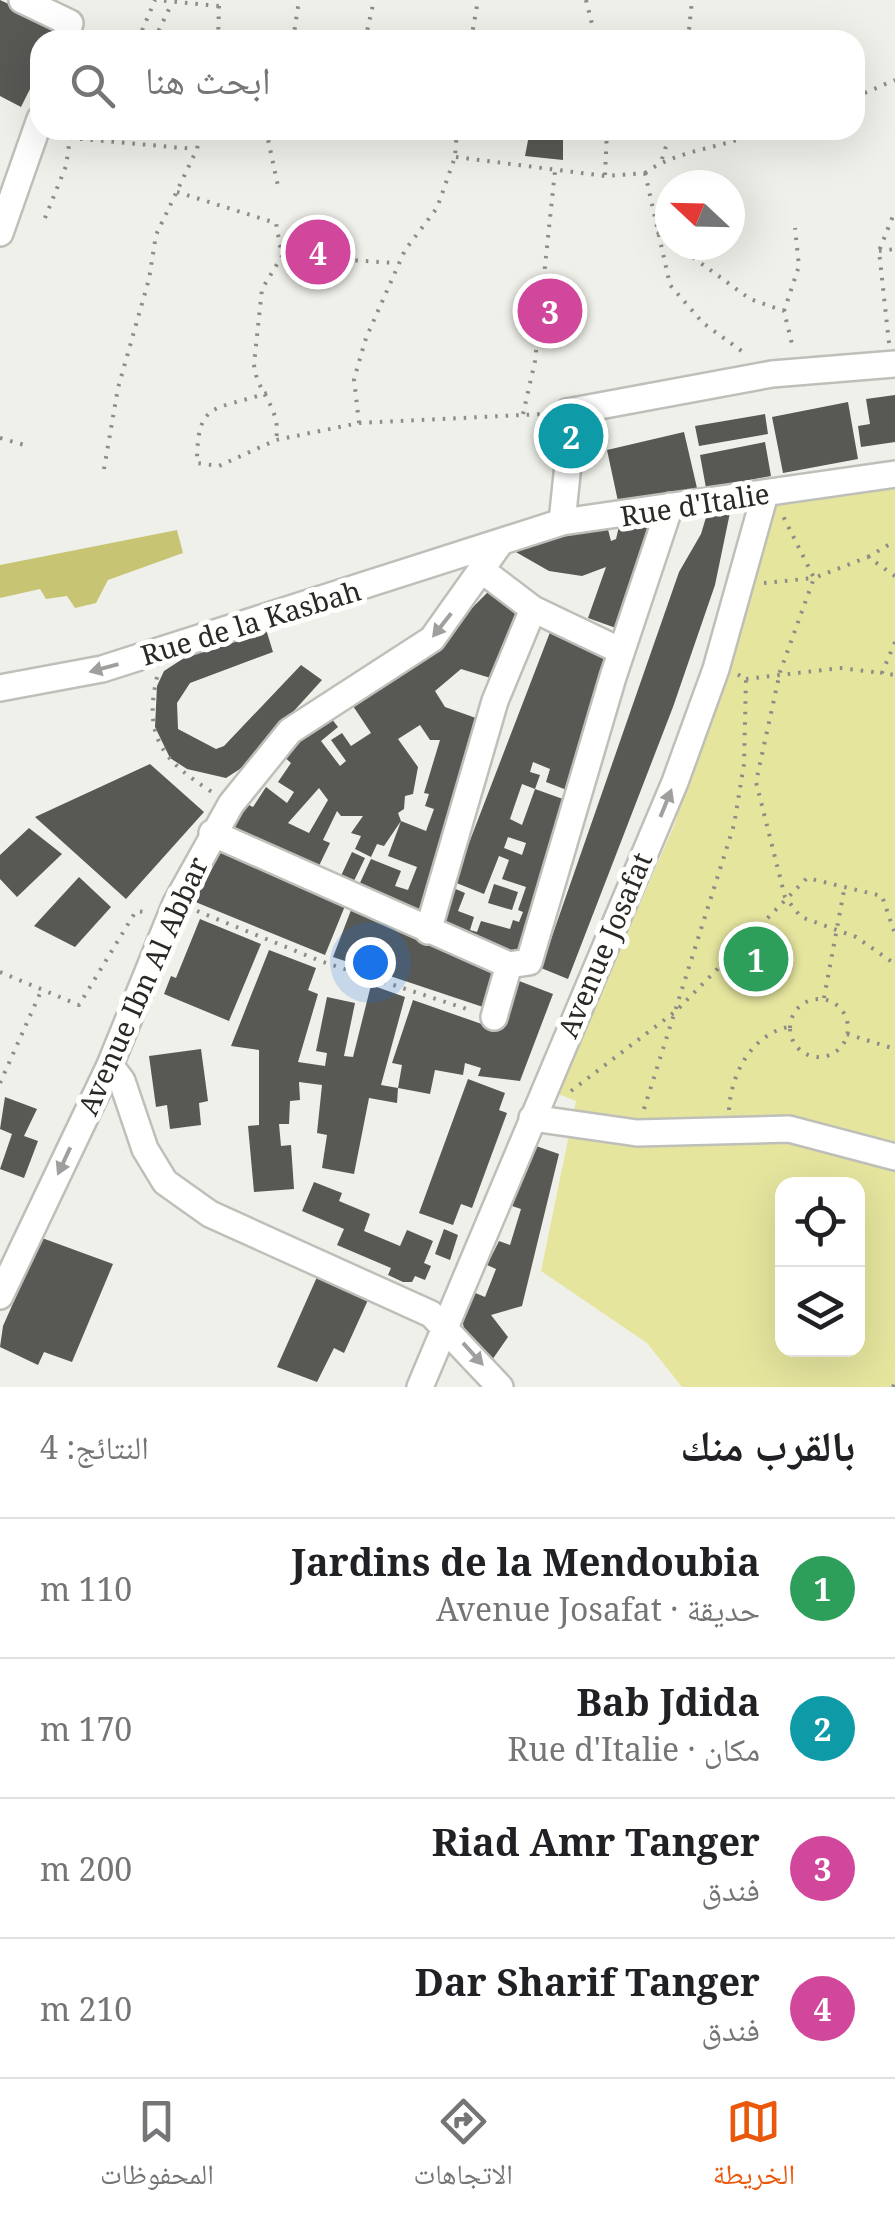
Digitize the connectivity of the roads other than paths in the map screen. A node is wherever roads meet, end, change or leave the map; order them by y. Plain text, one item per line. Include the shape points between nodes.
1 (22, 0) edge
2 (68, 30) edge
3 (33, 140) edge
4 (0, 233) edge
5 (893, 364) edge
6 (895, 474) edge
7 (768, 493) junction
8 (670, 506) junction
9 (562, 522) junction
10 (498, 546) junction
11 (483, 571) junction
12 (533, 609) junction
13 (621, 651) junction
14 (0, 688) edge
15 (212, 833) junction
16 (428, 931) junction
17 (509, 965) junction
18 (494, 1017) road end
19 (110, 1066) junction
20 (532, 1118) junction
21 (895, 1158) edge
22 (0, 1296) edge
23 (444, 1324) junction
24 (420, 1387) edge
25 (500, 1387) edge

1 - 2 street via 70,23
3 - 4 street
5 - 9 street via 772,374 569,424
6 - 7 street, Rue d'Italie
7 - 8 street, Rue d'Italie
20 -> 7 street, Avenue Josafat via 661,816 716,669
8 - 9 street, Rue d'Italie
8 - 13 street
9 - 10 street, Rue d'Italie
10 - 11 street, Avenue Ibn Al Abbar
10 -> 14 street, Rue de la Kasbah via 90,672
11 - 12 street
11 -> 15 street, Avenue Ibn Al Abbar via 432,639 290,730
12 - 13 street
12 - 16 street via 495,701
13 - 17 street via 536,948 529,962
15 - 16 street
15 - 19 street, Avenue Ibn Al Abbar
16 - 17 street
17 - 18 street
19 -> 22 street, Avenue Ibn Al Abbar
19 - 23 street via 126,1088 150,1160 190,1201
20 - 21 street via 637,1133 812,1132
20 - 23 street, Avenue Josafat
23 - 24 street, Avenue Josafat
23 -> 25 street

